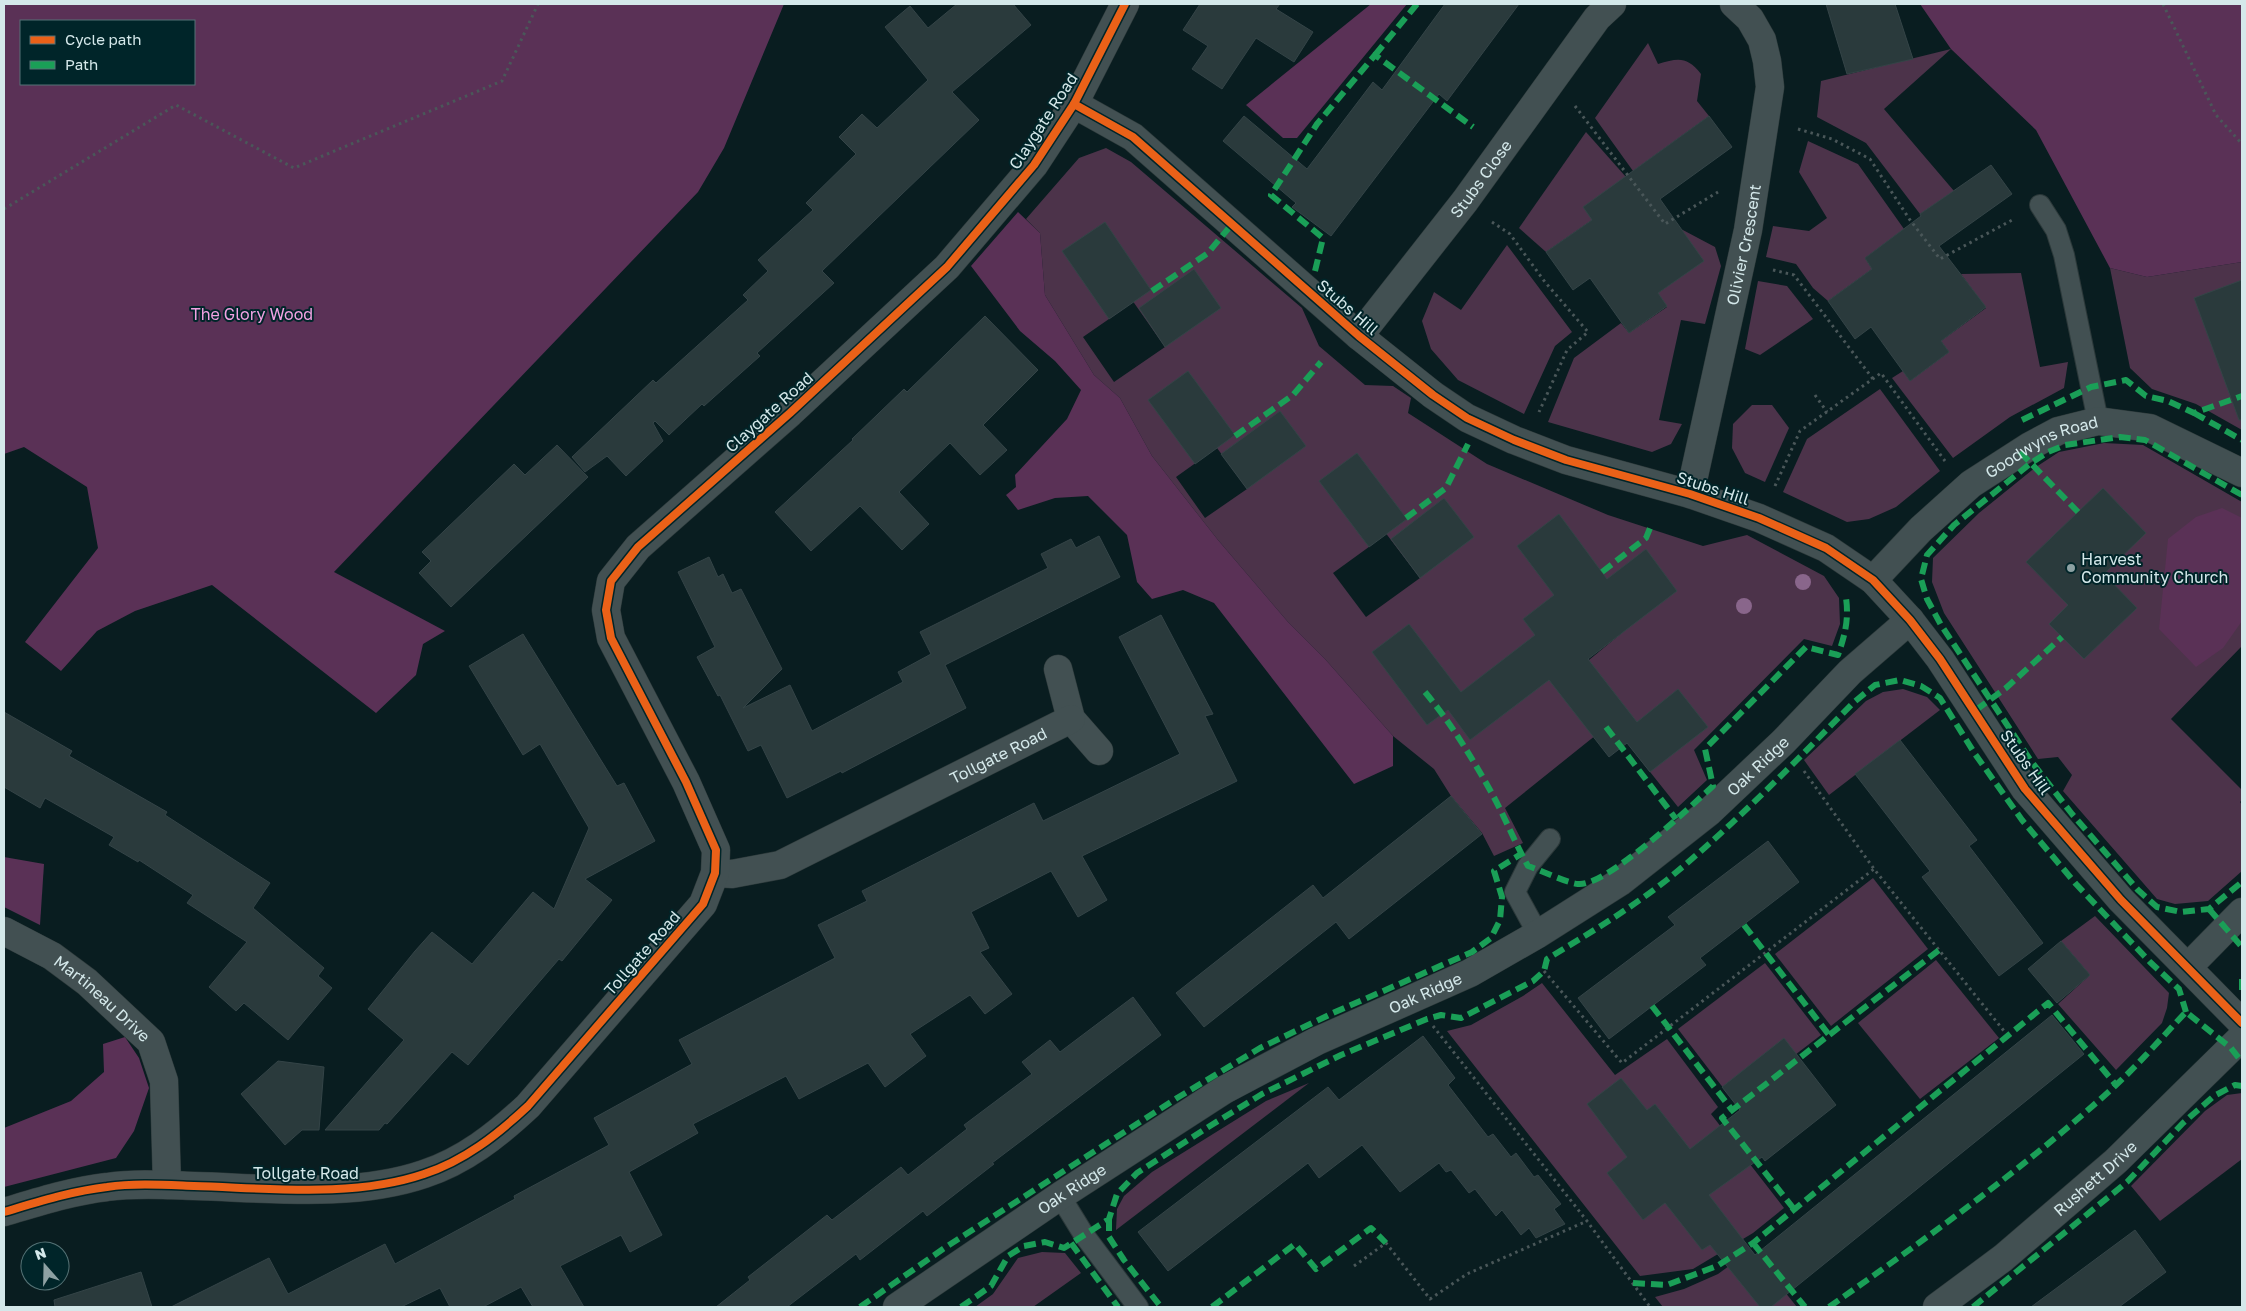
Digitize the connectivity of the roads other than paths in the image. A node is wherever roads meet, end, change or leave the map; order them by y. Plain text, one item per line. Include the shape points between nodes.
1 (1125, 4) edge
2 (1734, 4) edge
3 (1604, 11) edge
4 (1074, 104) junction
5 (2040, 206) road end
6 (1359, 336) junction
7 (2098, 421) junction
8 (2242, 474) edge
9 (1690, 494) junction
10 (1872, 580) junction
11 (1910, 620) junction
12 (1058, 669) dead end
13 (1071, 719) junction
14 (1099, 751) dead end
15 (1550, 839) dead end
16 (715, 873) junction
17 (2242, 912) edge
18 (4, 931) edge
19 (1529, 939) junction
20 (2188, 967) junction
21 (2242, 1023) edge
22 (2242, 1038) edge
23 (167, 1185) junction
24 (1060, 1196) junction
25 (4, 1212) edge
26 (897, 1307) edge
27 (1138, 1307) edge
28 (1937, 1307) edge

1 - 4 street, Claygate Road
2 - 9 street, Olivier Crescent via 1750,19 1762,40 1770,87 1741,262
3 - 6 street, Stubs Close via 1464,202
4 - 6 street, Stubs Hill via 1133,137
4 - 16 street, Claygate Road via 1034,165 947,267 790,413 638,547 612,582 606,610 611,638 708,829 716,850
5 - 7 lane via 2056,230 2064,255
6 - 9 street, Stubs Hill via 1467,418 1566,460
7 - 8 street, Goodwyns Road via 2150,428
7 - 10 street, Goodwyns Road via 2058,432 1971,484 1921,529
9 - 10 street, Stubs Hill via 1760,518 1826,548
10 - 11 street, Stubs Hill
11 - 19 street, Oak Ridge via 1850,672 1709,812 1635,871
11 - 20 street, Stubs Hill via 1976,710 2025,789 2121,900
12 - 13 street
13 - 14 street
13 - 16 street, Tollgate Road via 780,865 732,874
15 - 19 lane via 1528,866 1516,892
16 - 23 street, Tollgate Road via 703,904 528,1106 502,1131 466,1155 425,1174 384,1185 344,1189
17 - 20 street
18 - 23 street, Martineau Drive via 52,956 87,982 151,1042 164,1081
19 - 24 street, Oak Ridge via 1470,973 1317,1041 1224,1090
20 - 21 street, Stubs Hill
22 - 28 street, Rushett Drive via 2116,1162 2003,1258
23 - 25 street, Tollgate Road via 108,1187
24 - 26 street, Oak Ridge
24 - 27 lane via 1084,1235

